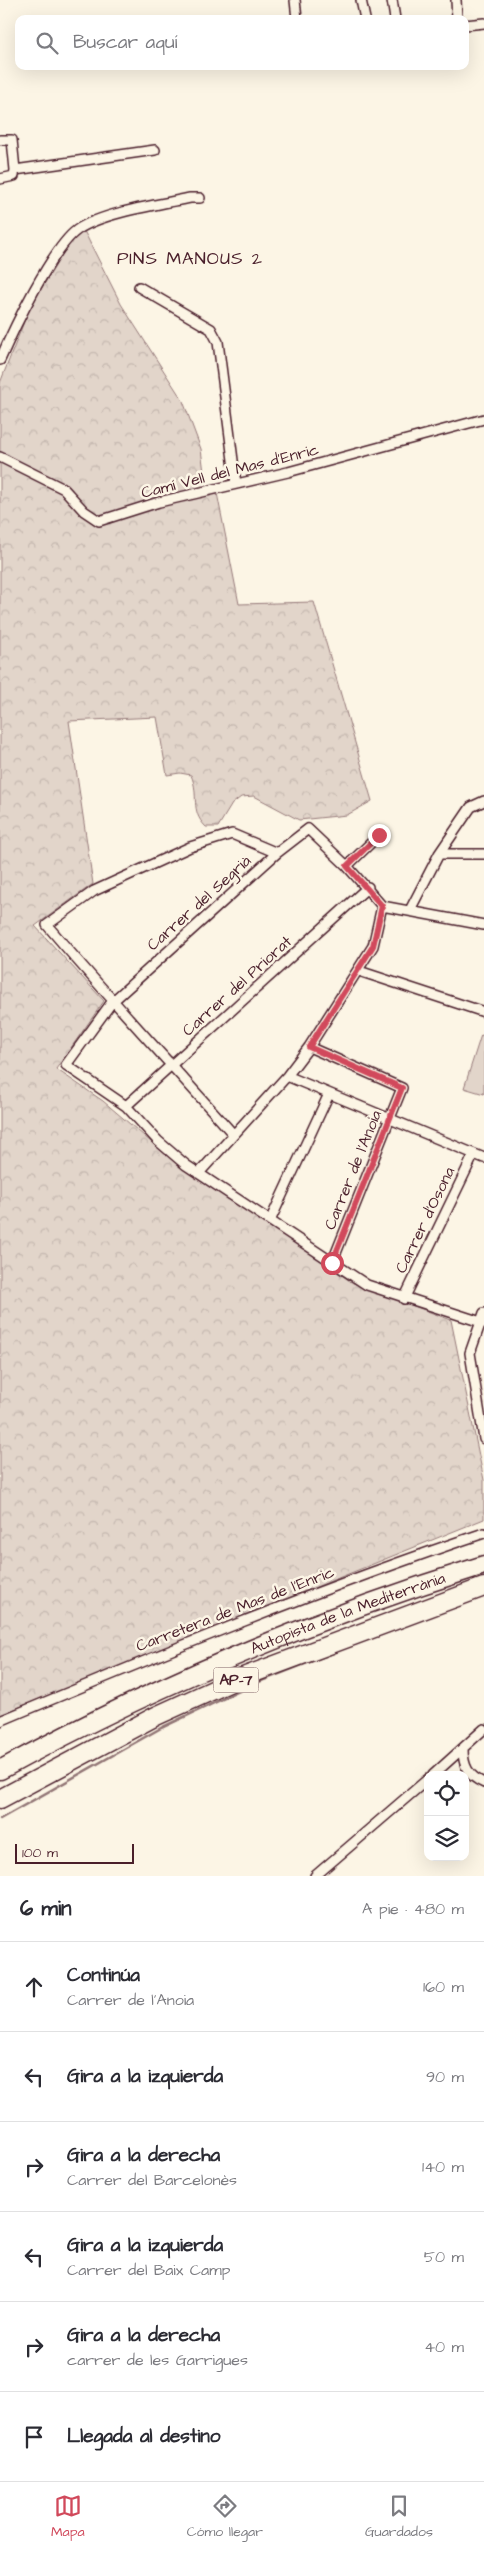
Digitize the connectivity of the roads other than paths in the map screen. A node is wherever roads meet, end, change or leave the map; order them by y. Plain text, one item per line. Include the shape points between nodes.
1 (295, 0) edge
2 (361, 0) edge
3 (392, 0) edge
4 (456, 0) edge
5 (296, 15) edge
6 (363, 15) edge
7 (394, 15) edge
8 (457, 15) edge
9 (484, 23) edge
10 (469, 25) edge
11 (0, 140) edge
12 (155, 150) dead end
13 (15, 170) junction
14 (0, 179) edge
15 (200, 198) dead end
16 (139, 287) dead end
17 (0, 360) edge
18 (484, 419) edge
19 (0, 457) edge
20 (236, 484) junction
21 (484, 801) edge
22 (379, 835) dead end
23 (277, 853) junction
24 (439, 854) junction
25 (484, 854) edge
26 (347, 866) junction
27 (368, 888) junction
28 (382, 906) junction
29 (410, 910) junction
30 (484, 925) edge
31 (359, 971) junction
32 (112, 1002) junction
33 (484, 1012) edge
34 (309, 1047) junction
35 (172, 1065) junction
36 (287, 1076) junction
37 (329, 1094) junction
38 (126, 1106) junction
39 (390, 1119) junction
40 (233, 1134) junction
41 (474, 1154) junction
42 (484, 1158) edge
43 (200, 1172) junction
44 (270, 1221) junction
45 (332, 1263) junction
46 (404, 1299) junction
47 (484, 1313) edge
48 (482, 1323) edge
49 (484, 1439) edge
50 (484, 1533) edge
51 (484, 1565) edge
52 (484, 1587) edge
53 (0, 1721) edge
54 (484, 1728) edge
55 (463, 1749) junction
56 (0, 1770) edge
57 (438, 1771) edge
58 (424, 1782) edge
59 (484, 1782) edge
60 (0, 1799) edge
61 (315, 1876) edge

1 - 5 street
2 - 6 street
3 - 7 street
4 - 8 street
9 - 10 street
11 - 13 street via 12,140
12 - 13 street
13 - 14 street via 14,176
15 - 17 street via 121,213 77,230 67,240 14,328
16 - 20 street via 211,329 218,342
18 - 20 street, Camí Vell del Mas d'Enric
19 - 20 street, Camí Vell del Mas d'Enric via 64,488 84,511 99,521
21 - 24 street via 470,807
22 - 26 street
23 - 26 street, Carrer del Segrià via 308,829
23 - 32 street, Carrer del Segrià
23 - 32 street via 232,834 190,847 94,891 47,925
24 - 25 street
24 - 29 street
26 - 27 street
27 - 28 street
27 - 35 street, Carrer del Priorat
28 - 29 street
28 - 31 street via 373,946
29 - 30 street
31 - 33 street
31 - 34 street
32 - 35 street
32 - 38 street, Carrer del Segrià via 66,1065
34 - 36 street
34 - 39 street, Carrer de l'Anoia via 402,1088
35 - 38 street, Carrer del Priorat
35 - 40 street
36 - 37 street
36 - 40 street
37 - 39 street
37 - 44 street
38 - 43 street via 158,1141 186,1165
39 - 41 street
39 - 45 street, Carrer de l'Anoia
40 - 43 street
41 - 42 street
41 - 46 street, Carrer d'Osona
43 - 44 street
44 - 45 street
45 - 46 street via 366,1285
46 - 48 street
47 - 48 street
48 - 49 street via 470,1353
50 - 53 street, Carretera de Mas de l'Enric via 387,1566 138,1662
51 - 56 highway, Autopista de la Mediterrània / AP-7 via 393,1593 228,1658 69,1733
52 - 60 highway, Autopista de la Mediterrània / AP-7 via 235,1680 156,1716
54 - 55 street
55 - 57 street
55 - 59 street via 463,1763 473,1778
58 - 61 street

